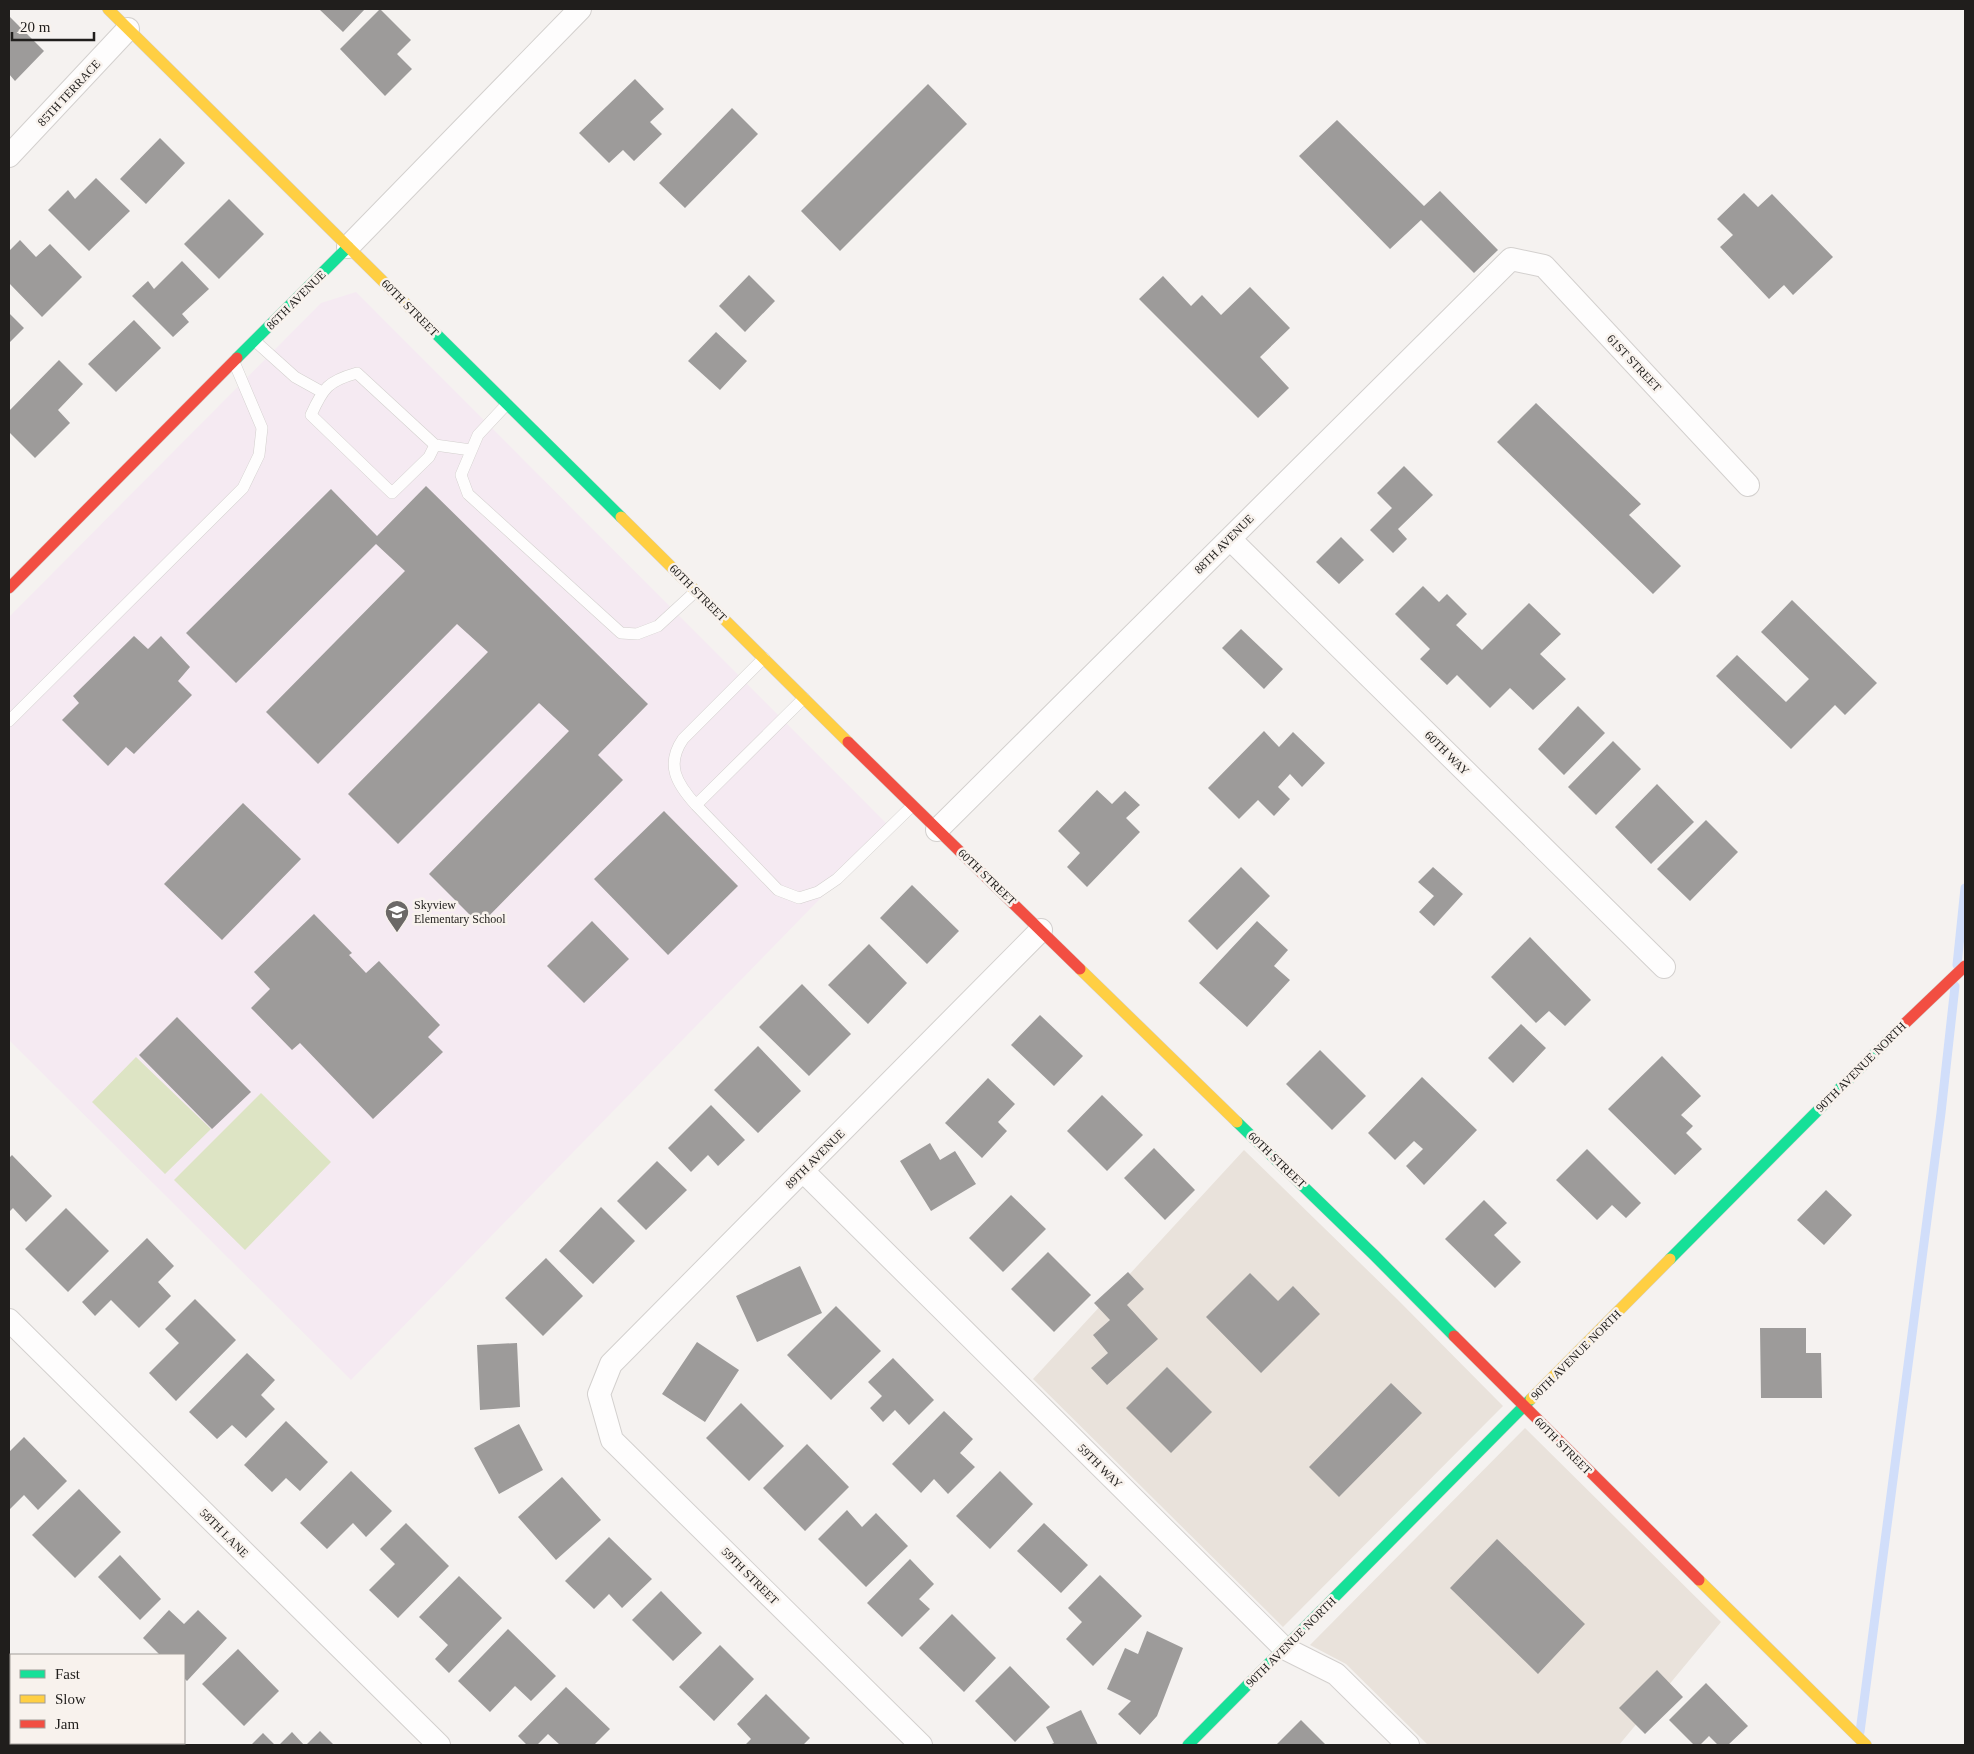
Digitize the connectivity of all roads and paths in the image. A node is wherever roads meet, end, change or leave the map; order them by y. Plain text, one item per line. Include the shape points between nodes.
1 (108, 9) edge
2 (580, 9) edge
3 (128, 29) junction
4 (9, 156) edge
5 (348, 247) junction
6 (1511, 259) joint
7 (255, 341) junction
8 (234, 361) junction
9 (322, 392) junction
10 (507, 404) junction
11 (435, 445) junction
12 (471, 450) junction
13 (1748, 485) dead end
14 (1230, 539) junction
15 (9, 588) edge
16 (696, 591) junction
17 (764, 658) junction
18 (804, 698) junction
19 (9, 721) edge
20 (696, 805) junction
21 (912, 806) junction
22 (938, 830) junction
23 (1041, 930) junction
24 (1965, 966) edge
25 (1664, 967) dead end
26 (803, 1171) junction
27 (9, 1320) edge
28 (599, 1394) joint
29 (1524, 1407) junction
30 (1284, 1648) junction
31 (439, 1745) edge
32 (921, 1745) edge
33 (1188, 1745) edge
34 (1408, 1745) edge
35 (1866, 1745) edge

1 - 3 street, 60TH STREET
2 - 5 street, 86TH AVENUE
3 - 4 street, 85TH TERRACE
3 - 5 street, 60TH STREET
5 - 7 street, 86TH AVENUE
5 - 10 street, 60TH STREET
6 - 13 street, 61ST STREET via 1544,266
6 - 14 street, 88TH AVENUE
7 - 8 street, 86TH AVENUE
7 - 9 lane via 295,377
8 - 15 street, 86TH AVENUE
8 - 19 lane via 262,428 259,454 243,488
9 - 11 lane via 338,378 357,373
9 - 11 lane via 311,415 392,493 429,457
10 - 12 lane via 478,435
10 - 16 street, 60TH STREET
11 - 12 lane
12 - 16 lane via 461,475 468,494 621,633 637,634 658,626
14 - 22 street, 88TH AVENUE
14 - 25 street, 60TH WAY
16 - 17 street, 60TH STREET
17 - 18 street, 60TH STREET
17 - 20 lane via 676,749 675,775 683,791
18 - 20 lane
18 - 21 street, 60TH STREET
20 - 21 lane via 778,890 799,898 818,892 838,879
21 - 22 street, 60TH STREET
22 - 23 street, 60TH STREET
23 - 26 street, 89TH AVENUE
23 - 29 street, 60TH STREET via 1374,1255
24 - 29 street, 90TH AVENUE NORTH
26 - 28 street, 89TH AVENUE via 611,1364
26 - 30 street, 59TH WAY
27 - 31 street, 58TH LANE
28 - 32 street, 59TH STREET via 612,1440
29 - 30 street, 90TH AVENUE NORTH
29 - 35 street, 60TH STREET
30 - 33 street, 90TH AVENUE NORTH
30 - 34 street, 59TH WAY via 1336,1674

